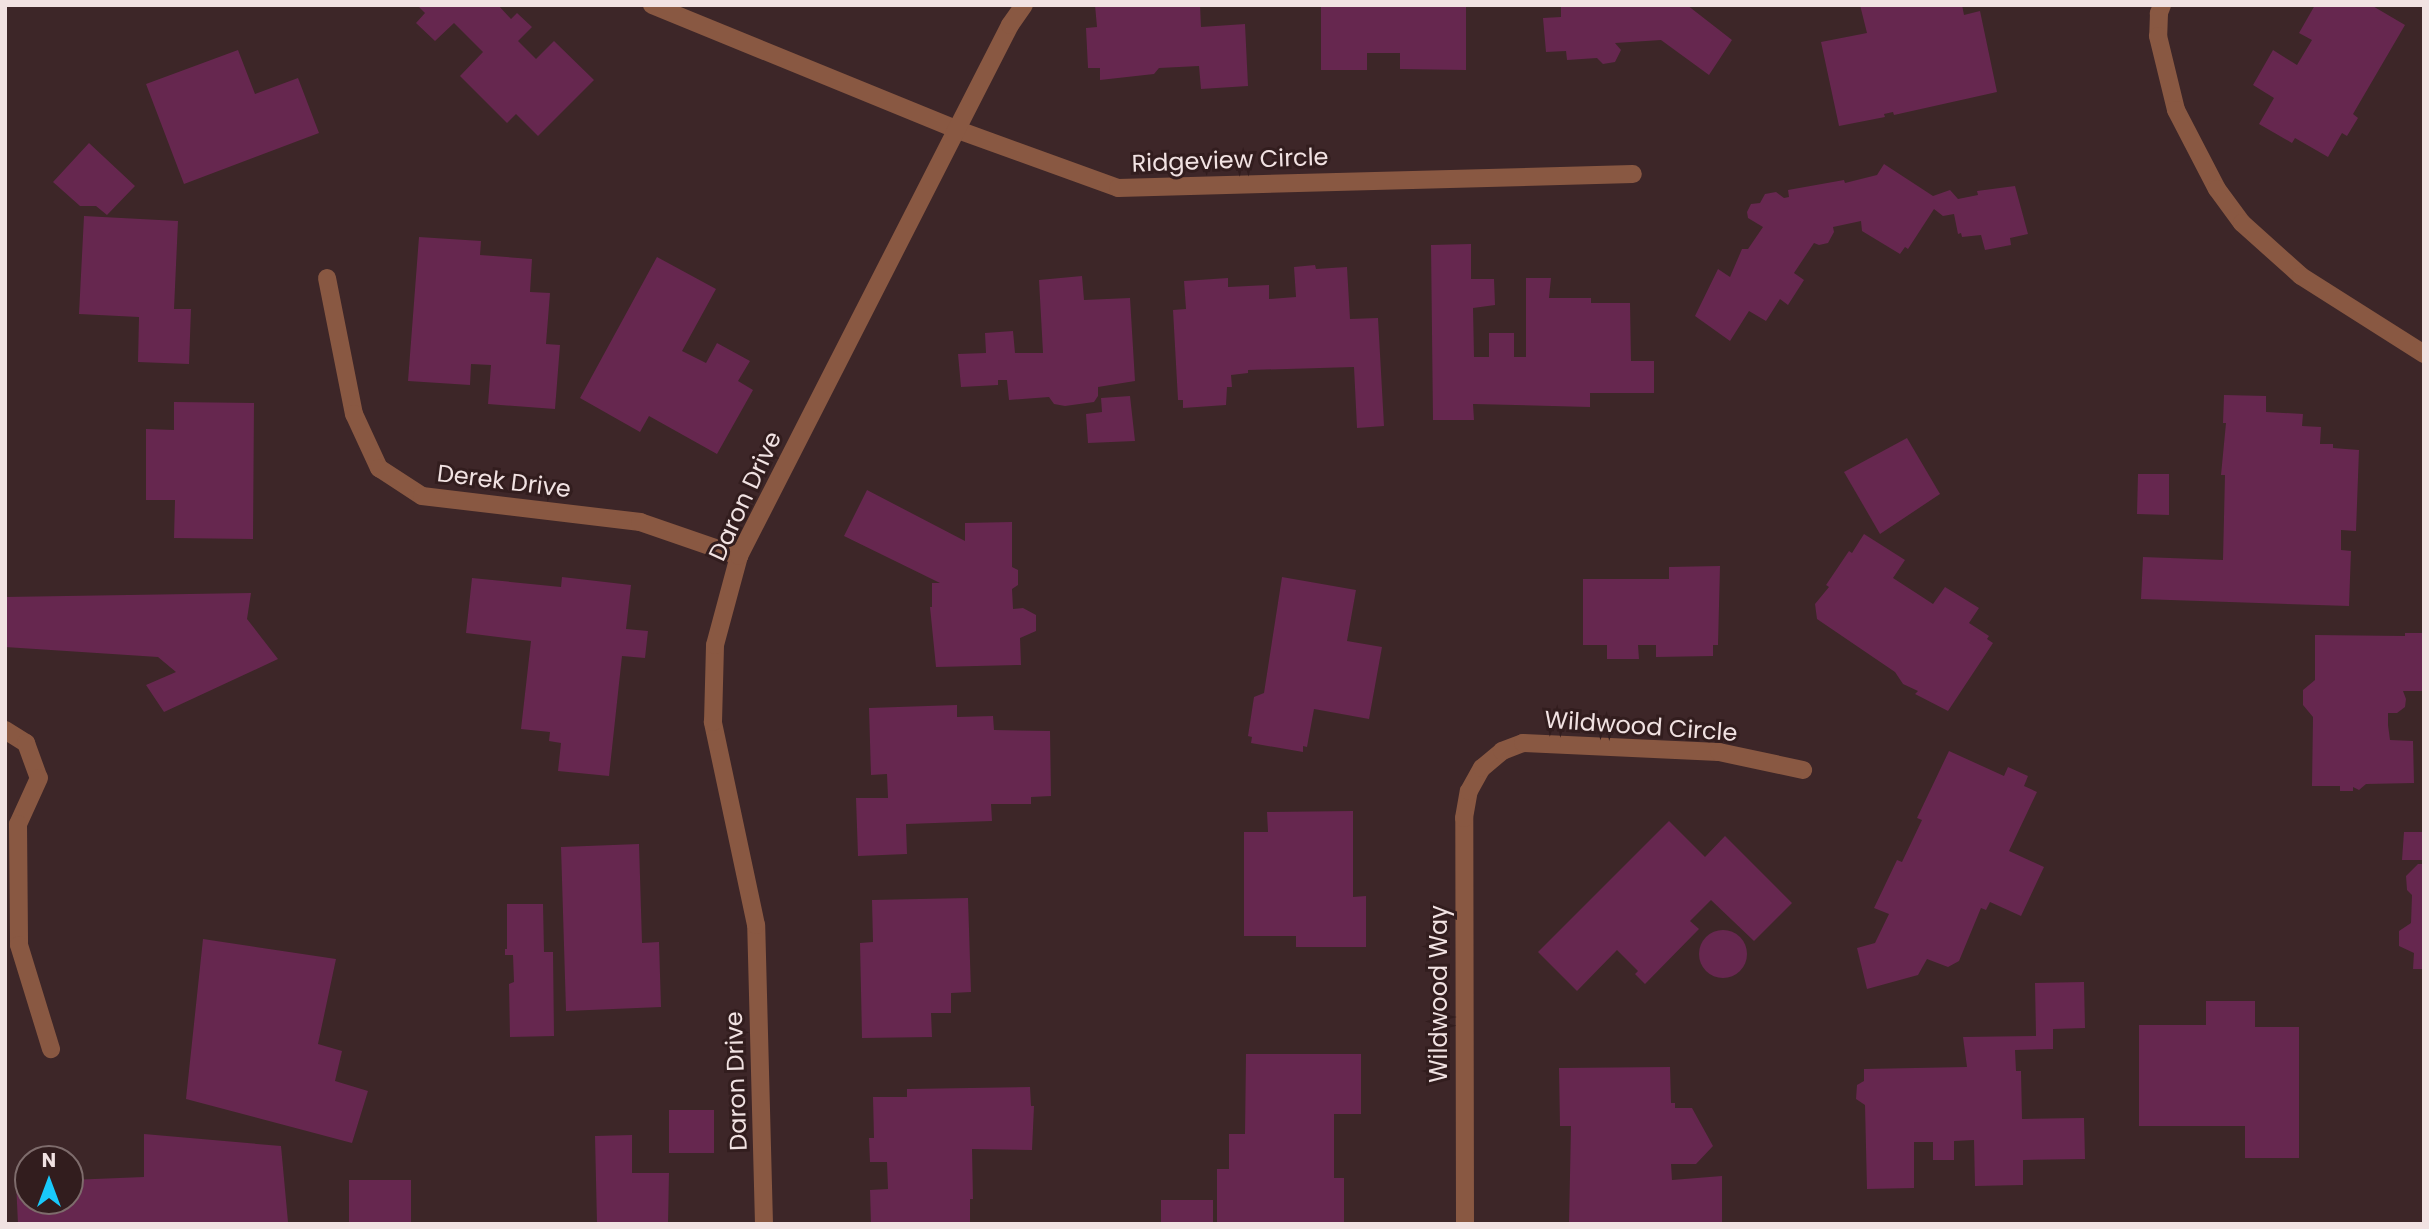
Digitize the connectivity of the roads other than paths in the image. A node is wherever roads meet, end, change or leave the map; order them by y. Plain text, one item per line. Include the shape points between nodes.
1 (652, 5) edge
2 (1024, 5) edge
3 (2161, 9) edge
4 (958, 130) junction
5 (1633, 174) dead end
6 (327, 278) dead end
7 (2424, 354) edge
8 (739, 556) junction
9 (5, 730) edge
10 (1482, 768) joint
11 (1803, 770) dead end
12 (51, 1049) dead end
13 (764, 1224) edge
14 (1465, 1224) edge

1 - 4 street, Ridgeview Circle
2 - 4 street, Daron Drive
3 - 7 street via 2158,36 2176,110 2217,189 2242,223 2301,276
4 - 5 street, Ridgeview Circle via 1118,188
4 - 8 street, Daron Drive
6 - 8 street, Derek Drive via 354,414 379,468 422,496 640,522
8 - 13 street, Daron Drive via 715,645 713,722 756,925
9 - 12 street via 26,743 39,778 18,824 19,946
10 - 11 street, Wildwood Circle via 1502,751 1523,743 1719,752
10 - 14 street, Wildwood Way via 1469,791 1464,818

